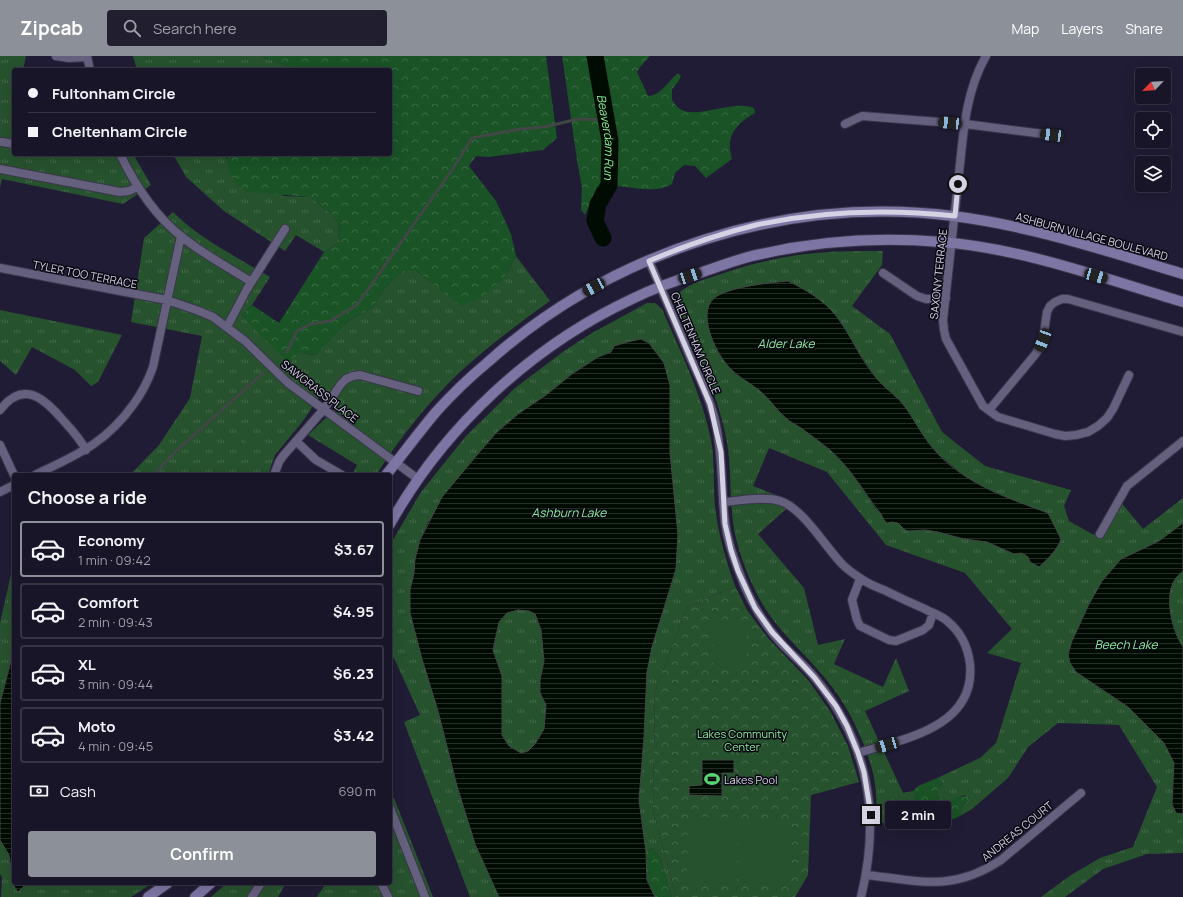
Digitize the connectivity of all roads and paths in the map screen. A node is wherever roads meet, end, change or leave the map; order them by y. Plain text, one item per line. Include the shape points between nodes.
1 (56, 56) edge
2 (87, 56) edge
3 (986, 56) edge
4 (90, 68) edge
5 (845, 124) dead end
6 (965, 124) junction
7 (1052, 135) dead end
8 (2, 142) dead end
9 (12, 144) edge
10 (121, 156) edge
11 (0, 169) edge
12 (137, 187) junction
13 (955, 216) junction
14 (285, 229) dead end
15 (181, 236) junction
16 (952, 243) junction
17 (649, 261) junction
18 (0, 268) edge
19 (883, 273) dead end
20 (1183, 274) edge
21 (251, 282) junction
22 (660, 286) junction
23 (946, 298) junction
24 (167, 300) junction
25 (1183, 302) edge
26 (227, 327) junction
27 (1183, 332) edge
28 (1129, 375) dead end
29 (418, 391) dead end
30 (324, 409) junction
31 (0, 410) edge
32 (989, 410) junction
33 (296, 441) junction
34 (1183, 441) edge
35 (0, 445) edge
36 (86, 450) junction
37 (395, 464) junction
38 (13, 473) edge
39 (39, 473) edge
40 (275, 473) edge
41 (339, 473) edge
42 (388, 473) edge
43 (418, 479) junction
44 (12, 486) edge
45 (0, 492) edge
46 (723, 502) junction
47 (392, 520) edge
48 (1100, 534) dead end
49 (860, 579) junction
50 (933, 613) junction
51 (858, 753) junction
52 (1081, 793) dead end
53 (392, 813) edge
54 (867, 875) junction
55 (165, 885) edge
56 (209, 885) edge
57 (260, 885) edge
58 (382, 885) edge
59 (148, 897) edge
60 (195, 897) edge
61 (252, 897) edge
62 (388, 897) edge
63 (425, 897) edge
64 (861, 897) edge

1 - 2 street
2 - 4 street
3 - 6 street, SAXONY TERRACE via 972,89
5 - 6 street via 862,116
6 - 7 street
6 - 13 street, SAXONY TERRACE
8 - 9 street
10 - 12 street
11 - 12 street via 120,192
12 - 15 street via 157,213
13 - 16 street, SAXONY TERRACE
13 - 17 main road, ASHBURN VILLAGE BOULEVARD via 900,212 801,217 755,225 710,238
13 - 20 main road, ASHBURN VILLAGE BOULEVARD via 1032,230
14 - 21 street
15 - 21 street
15 - 24 street
16 - 22 main road via 900,240 804,246 740,259
16 - 23 street, SAXONY TERRACE
16 - 25 main road via 1022,256
17 - 22 street, CHELTENHAM CIRCLE
17 - 37 main road, ASHBURN VILLAGE BOULEVARD via 578,296 527,329 462,385 438,410
18 - 24 street, TYLER TOO TERRACE
19 - 23 street via 917,296 926,299
21 - 26 street
22 - 43 main road via 575,330 509,378 461,426
22 - 46 street, CHELTENHAM CIRCLE via 710,404 721,452
23 - 32 street, SAXONY TERRACE via 943,320 946,339 983,406
24 - 26 street, SAWGRASS PLACE via 213,317
24 - 36 street via 153,367 145,386 117,425 103,439
26 - 30 street, SAWGRASS PLACE via 288,383
27 - 32 street via 1062,299 1050,306 1046,312 1043,340 1039,349
28 - 32 street, SAXONY TERRACE via 1107,418 1093,429 1076,435 1055,434 998,417
29 - 30 street via 360,375 353,376 341,384
30 - 33 street
30 - 37 street, SAWGRASS PLACE
31 - 36 street via 6,401 20,394 35,396 50,406 78,437
33 - 40 street via 279,462
33 - 41 street via 316,460
34 - 48 street via 1127,486
35 - 38 street
36 - 39 street
37 - 42 main road, ASHBURN VILLAGE BOULEVARD
37 - 43 street, SAWGRASS PLACE
43 - 47 main road
44 - 45 street
46 - 49 street via 766,499 788,504 800,514 844,566
46 - 51 street, CHELTENHAM CIRCLE via 731,550 755,608 772,632 814,677 833,702 847,726
49 - 50 street
49 - 50 street via 852,600 856,620 860,626 889,640 896,641 923,630 929,625
50 - 51 street via 953,626 965,646 970,668 964,698 950,716 937,725 915,736
51 - 54 street, CHELTENHAM CIRCLE via 871,815
52 - 54 street, ANDREAS COURT via 1002,860 975,875 946,882 930,882
53 - 63 street
54 - 64 street, CHELTENHAM CIRCLE
55 - 59 main road
56 - 60 main road
57 - 61 street
58 - 62 street

